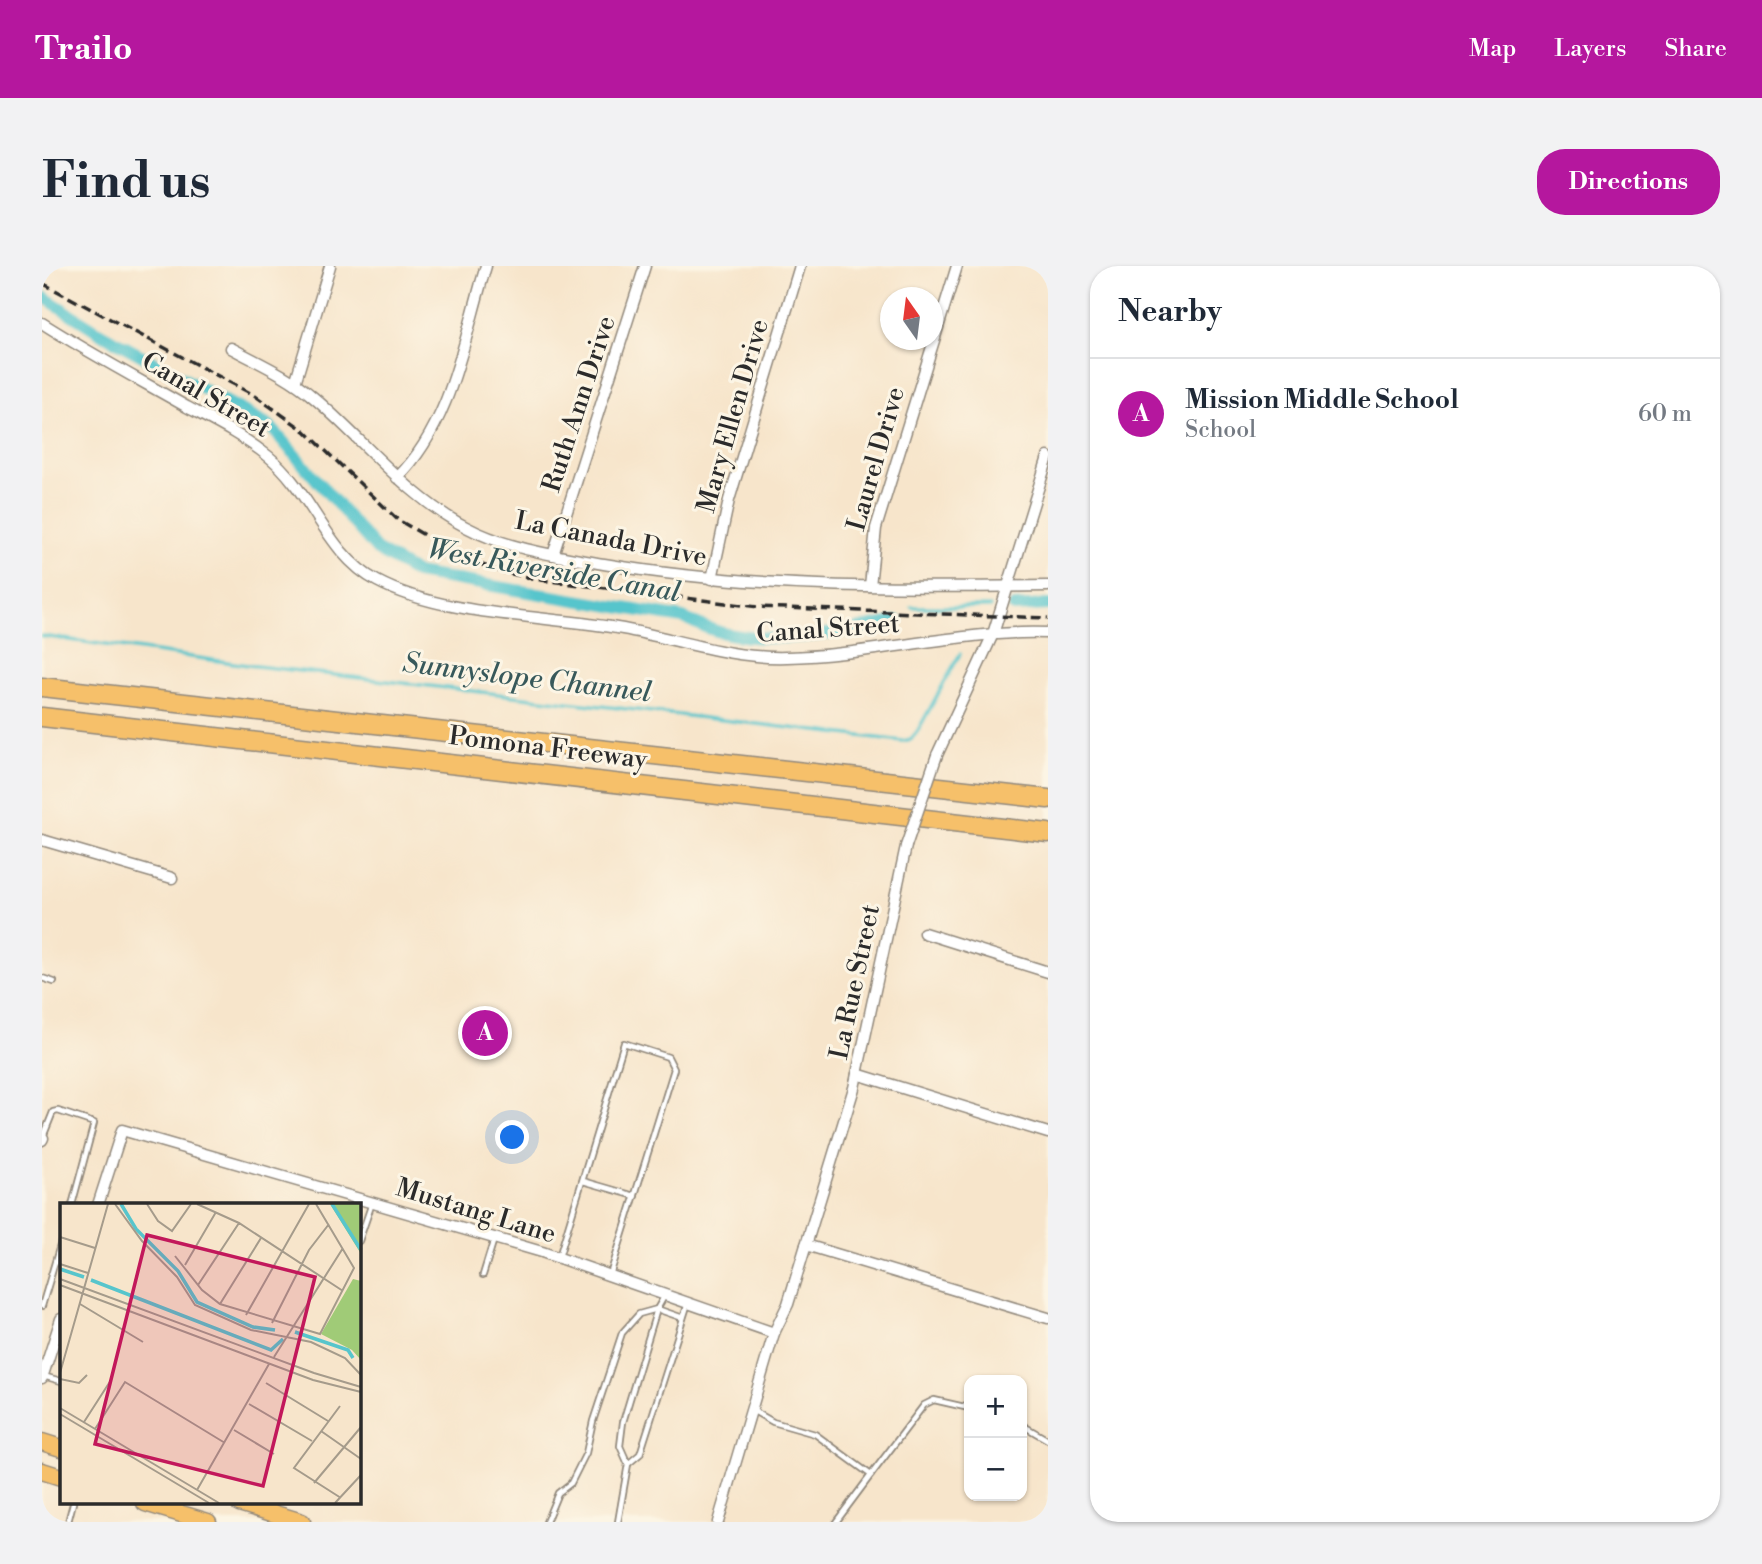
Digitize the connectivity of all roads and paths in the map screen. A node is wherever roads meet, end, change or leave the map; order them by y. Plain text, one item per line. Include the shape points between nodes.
1 (330, 266) edge
2 (486, 266) edge
3 (645, 266) edge
4 (800, 266) edge
5 (957, 266) edge
6 (42, 323) edge
7 (231, 348) dead end
8 (295, 383) junction
9 (1048, 457) edge
10 (397, 478) junction
11 (553, 555) junction
12 (712, 579) junction
13 (870, 586) junction
14 (1009, 586) junction
15 (1048, 586) edge
16 (1048, 633) edge
17 (993, 634) junction
18 (42, 687) edge
19 (42, 717) edge
20 (1048, 800) edge
21 (1048, 833) edge
22 (42, 840) edge
23 (172, 878) dead end
24 (924, 933) dead end
25 (1048, 972) edge
26 (42, 978) edge
27 (54, 982) dead end
28 (858, 1074) junction
29 (1048, 1133) edge
30 (42, 1138) edge
31 (583, 1181) junction
32 (635, 1196) junction
33 (372, 1202) junction
34 (73, 1203) edge
35 (99, 1203) edge
36 (360, 1238) edge
37 (495, 1238) junction
38 (60, 1245) edge
39 (806, 1245) junction
40 (559, 1257) junction
41 (483, 1275) dead end
42 (610, 1275) junction
43 (665, 1295) junction
44 (688, 1303) junction
45 (42, 1306) edge
46 (657, 1310) junction
47 (683, 1318) junction
48 (1048, 1318) edge
49 (60, 1322) edge
50 (774, 1333) junction
51 (42, 1377) edge
52 (60, 1381) edge
53 (964, 1407) edge
54 (751, 1409) junction
55 (1027, 1428) edge
56 (1048, 1440) edge
57 (42, 1442) edge
58 (60, 1448) edge
59 (628, 1464) junction
60 (42, 1472) edge
61 (871, 1475) junction
62 (60, 1477) edge
63 (73, 1504) edge
64 (148, 1504) edge
65 (249, 1504) edge
66 (68, 1522) edge
67 (208, 1522) edge
68 (302, 1522) edge
69 (546, 1522) edge
70 (618, 1522) edge
71 (718, 1522) edge
72 (836, 1522) edge

1 - 8 street
2 - 10 street via 433,433
3 - 11 street, Ruth Ann Drive
4 - 12 street, Mary Ellen Drive via 729,500
5 - 13 street, Laurel Drive via 876,528
6 - 17 street, Canal Street via 248,440 285,473 351,563 409,595 624,629 760,658
7 - 8 street, La Canada Drive
8 - 10 street, La Canada Drive
9 - 14 street, La Rue Street
10 - 11 street, La Canada Drive via 467,528
11 - 12 street, La Canada Drive
12 - 13 street, La Canada Drive
13 - 14 street, La Canada Drive
14 - 15 street, La Canada Drive
14 - 17 street, La Rue Street
16 - 17 street, Canal Street
17 - 28 street, La Rue Street, bridge via 937,755 906,846
18 - 20 highway, Pomona Freeway
19 - 21 highway, Pomona Freeway
22 - 23 street
24 - 25 street
26 - 27 lane
28 - 29 street
28 - 39 street, La Rue Street
30 - 34 lane via 54,1112 94,1123
31 - 32 lane
31 - 32 lane via 625,1043 668,1057 674,1069
31 - 40 lane
32 - 42 lane
33 - 35 street, Mustang Lane via 122,1130
33 - 36 lane
33 - 37 street, Mustang Lane
37 - 40 street, Mustang Lane
37 - 41 lane
38 - 45 lane
39 - 48 street
39 - 50 street, La Rue Street
40 - 42 street, Mustang Lane
42 - 43 street, Mustang Lane
43 - 44 street, Mustang Lane
43 - 46 lane
44 - 47 lane
44 - 50 street, Mustang Lane
46 - 47 lane
46 - 59 lane via 623,1422 620,1446
46 - 69 lane via 639,1314 622,1333 586,1453 571,1483 558,1493
47 - 59 lane via 644,1444
49 - 51 street
50 - 54 street, La Rue Street
51 - 52 lane
53 - 61 lane via 934,1400 924,1405
54 - 61 lane via 773,1422 815,1434
54 - 71 street, La Rue Street
55 - 56 lane
57 - 58 main road
59 - 70 lane
60 - 62 main road
61 - 72 lane
63 - 66 lane
64 - 67 main road
65 - 68 main road

